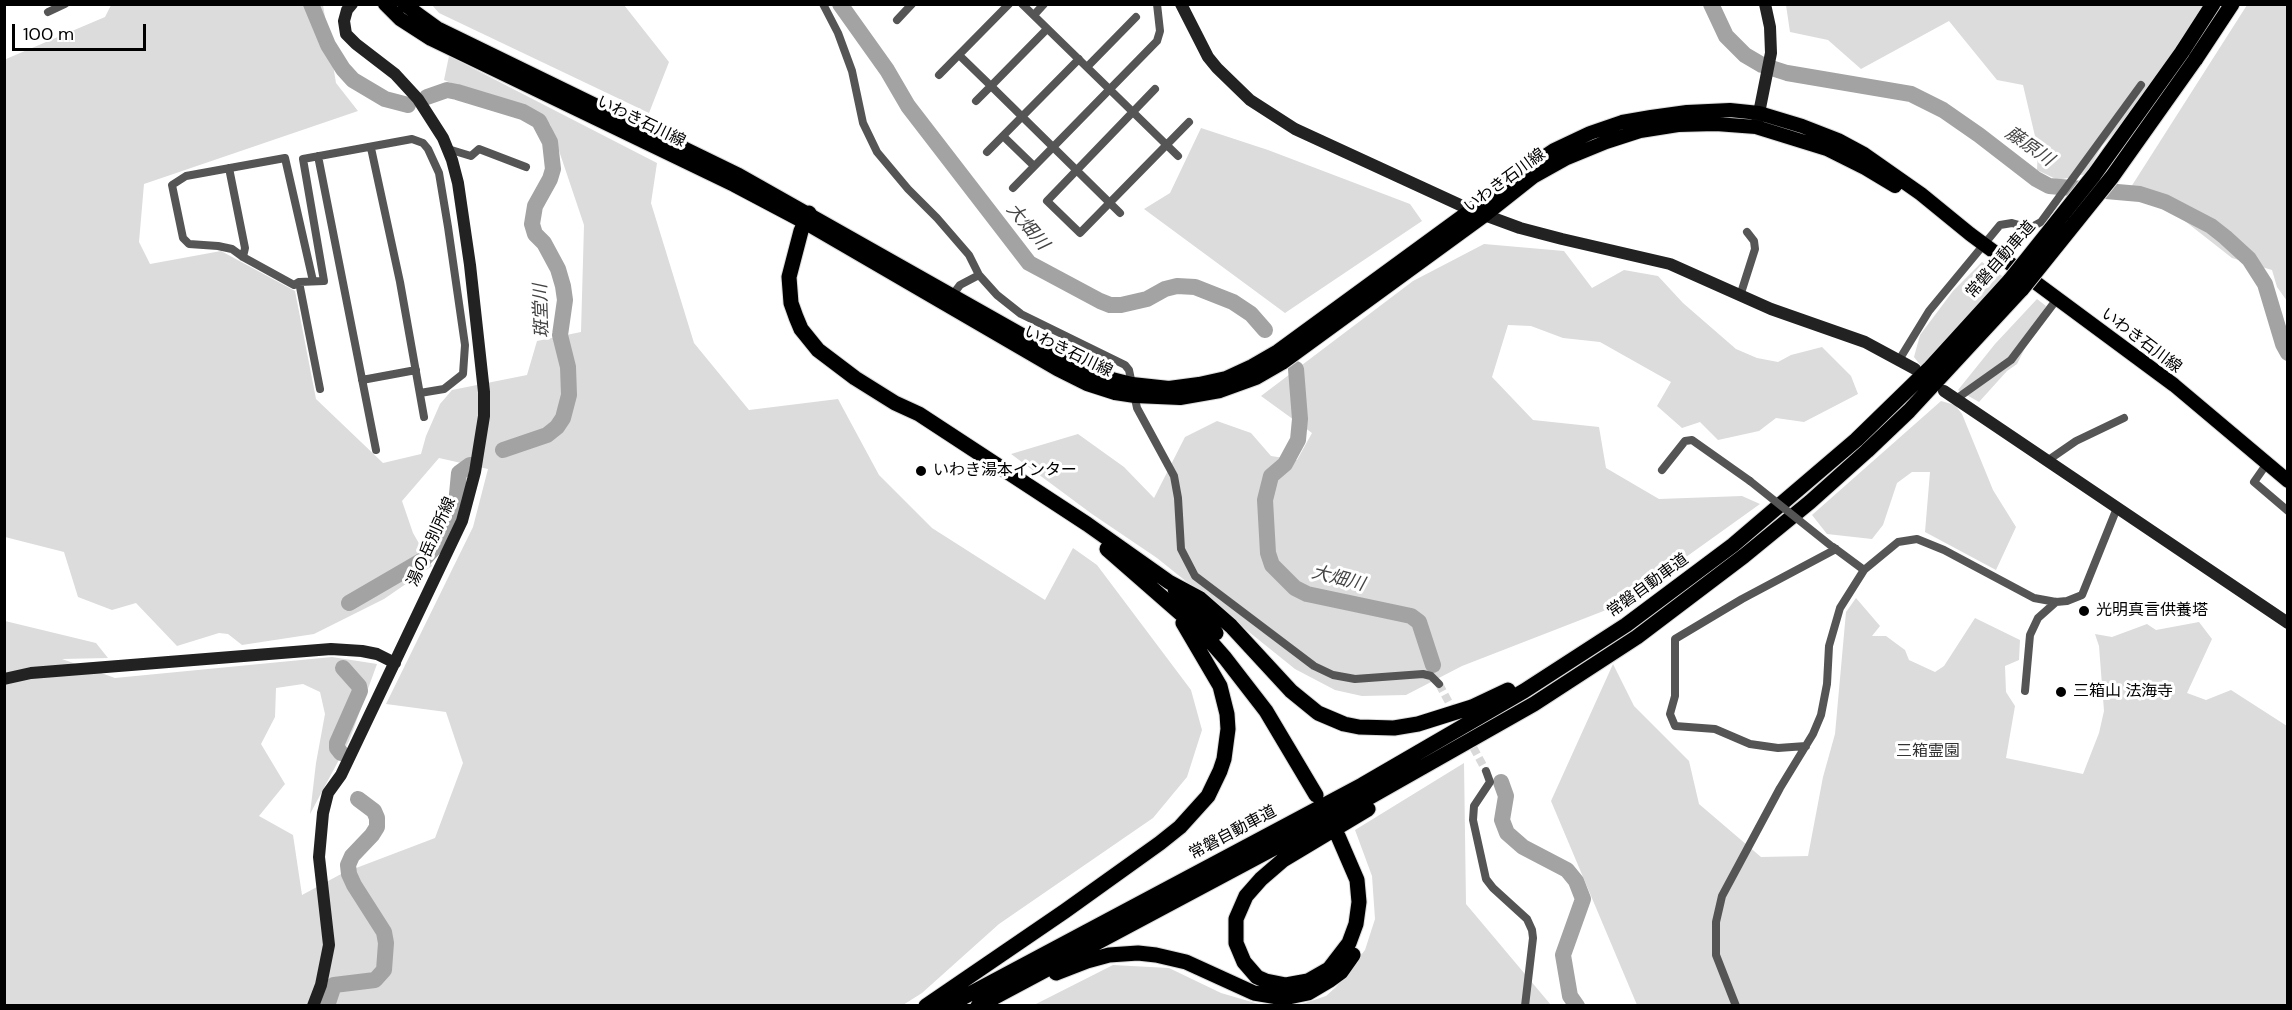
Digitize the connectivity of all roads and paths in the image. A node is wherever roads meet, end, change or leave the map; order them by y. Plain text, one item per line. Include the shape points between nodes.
1 (65, 4) edge
2 (352, 4) edge
3 (385, 4) edge
4 (404, 4) edge
5 (823, 4) edge
6 (912, 4) edge
7 (1009, 4) edge
8 (1022, 4) edge
9 (1044, 4) edge
10 (1157, 4) edge
11 (1181, 4) edge
12 (1765, 4) edge
13 (2213, 4) edge
14 (2232, 4) edge
15 (48, 12) dead end
16 (1034, 15) junction
17 (1136, 16) dead end
18 (897, 20) dead end
19 (1047, 29) junction
20 (959, 55) junction
21 (2188, 56) junction
22 (1079, 59) junction
23 (1087, 67) junction
24 (939, 75) dead end
25 (2141, 85) dead end
26 (991, 86) junction
27 (1110, 89) junction
28 (1155, 89) dead end
29 (976, 101) dead end
30 (1133, 112) junction
31 (1022, 117) junction
32 (1757, 120) junction
33 (1189, 122) dead end
34 (1003, 136) junction
35 (1167, 145) junction
36 (1053, 147) junction
37 (371, 148) junction
38 (448, 149) junction
39 (987, 152) dead end
40 (318, 156) junction
41 (1178, 156) dead end
42 (1034, 166) junction
43 (526, 167) dead end
44 (229, 168) junction
45 (1077, 170) junction
46 (1013, 188) dead end
47 (1110, 202) junction
48 (1471, 210) junction
49 (1120, 213) dead end
50 (1485, 215) junction
51 (807, 218) junction
52 (464, 225) junction
53 (448, 227) junction
54 (1747, 232) dead end
55 (1985, 246) junction
56 (243, 257) junction
57 (980, 275) junction
58 (314, 281) junction
59 (299, 282) junction
60 (2016, 284) junction
61 (1740, 296) junction
62 (2057, 299) junction
63 (950, 300) junction
64 (1899, 360) junction
65 (1915, 369) dead end
66 (416, 370) junction
67 (362, 380) junction
68 (320, 389) dead end
69 (1133, 390) junction
70 (1944, 391) dead end
71 (420, 393) junction
72 (1956, 399) junction
73 (895, 403) junction
74 (424, 417) dead end
75 (2124, 418) dead end
76 (376, 450) dead end
77 (2048, 461) junction
78 (2268, 462) junction
79 (1662, 470) dead end
80 (2288, 481) edge
81 (2117, 508) junction
82 (2288, 511) edge
83 (1833, 547) junction
84 (1864, 570) junction
85 (1169, 582) junction
86 (1678, 588) junction
87 (2056, 602) junction
88 (1176, 611) junction
89 (2288, 623) edge
90 (394, 663) junction
91 (4, 680) edge
92 (1439, 684) tunnel mouth
93 (2025, 691) dead end
94 (1517, 714) junction
95 (1806, 746) junction
96 (1486, 771) tunnel mouth
97 (313, 1005) edge
98 (926, 1005) edge
99 (947, 1005) edge
100 (978, 1005) edge
101 (996, 1005) edge
102 (1525, 1005) edge
103 (1736, 1005) edge

1 - 15 street
2 - 38 street, 湯の岳別所線 via 346,10 346,34 395,74 418,99
3 - 51 main road, いわき石川線 via 431,39
4 - 51 main road, いわき石川線 via 437,28 739,175
5 - 57 street via 852,71 863,123 877,152 969,255
6 - 18 street
7 - 20 street
8 - 16 street
9 - 16 street
10 - 27 street via 1160,36
11 - 48 street via 1208,57 1250,100 1295,129
12 - 32 street via 1771,53
13 - 21 highway, 常磐自動車道
14 - 21 highway, 常磐自動車道
16 - 19 street
17 - 23 street
19 - 22 street
19 - 26 street
20 - 24 street
20 - 26 street
21 - 60 highway, 常磐自動車道, bridge via 2094,175
22 - 23 street
22 - 31 street
23 - 27 street
25 - 55 street via 2041,222 2030,228 2000,225
26 - 29 street
26 - 31 street
27 - 30 street
27 - 36 street
28 - 30 street
30 - 35 street
30 - 45 street
31 - 34 street
31 - 36 street
32 - 48 main road, いわき石川線 via 1730,110 1687,112 1611,126 1554,150
32 - 50 main road, いわき石川線 via 1678,125 1606,142 1533,177
32 - 55 main road, いわき石川線 via 1865,168
33 - 35 street
34 - 39 street
34 - 42 street
35 - 41 street
35 - 47 street
36 - 42 street
36 - 45 street
37 - 40 street
37 - 53 street via 412,140 423,143 439,173
37 - 66 street
38 - 43 street via 471,156 479,149
38 - 52 street, 湯の岳別所線
40 - 58 street via 303,159 324,280
40 - 67 street
42 - 46 street
44 - 56 street via 245,248
44 - 56 street via 186,176 172,184 183,238 189,244 232,249
44 - 58 street via 285,158
45 - 47 street
45 - 47 street via 1047,201 1080,233
47 - 49 street
48 - 50 street
48 - 69 main road, いわき石川線 via 1252,366 1226,378 1199,384
50 - 61 street via 1520,228 1670,264
50 - 69 main road, いわき石川線 via 1256,378 1220,391 1180,398
51 - 63 main road, いわき石川線
51 - 73 highway via 789,277 791,303 801,329 828,358
52 - 53 street
52 - 90 street, 湯の岳別所線 via 484,392 480,448 462,521
53 - 71 street via 465,345 463,374 444,389
54 - 61 street via 1755,249
55 - 62 main road, いわき石川線
55 - 64 street via 1929,311
56 - 59 street via 294,285
57 - 63 street via 960,285
57 - 69 street via 1021,314 1125,365
58 - 59 street
59 - 68 street
60 - 86 highway, 常磐自動車道 via 1856,440
60 - 94 highway, 常磐自動車道 via 1909,411 1810,502 1637,637
61 - 64 street via 1865,342
62 - 72 street via 2011,360
62 - 78 main road, いわき石川線 via 2174,385
63 - 69 main road, いわき石川線 via 1087,384 1115,393
64 - 65 street
66 - 67 street
66 - 71 street
67 - 76 street
69 - 92 street via 1137,408 1174,476 1181,549 1195,576 1314,666 1333,675 1355,679 1423,674
70 - 72 street
71 - 74 street
72 - 77 street
73 - 85 highway via 919,414
73 - 88 highway via 914,422 1102,546
75 - 77 street via 2076,441
77 - 81 street
78 - 80 main road, いわき石川線
78 - 82 street via 2254,482
79 - 83 street, bridge via 1685,441 1692,440
81 - 87 street via 2082,595
81 - 89 street
83 - 84 street
83 - 95 street via 1675,639 1675,696 1670,714 1675,726 1715,729 1750,744
84 - 87 street via 1898,542 1917,539 2034,598
84 - 95 street via 1840,608 1829,646 1821,715
85 - 86 highway via 1214,609 1304,703 1344,724 1375,729 1418,724 1495,698
85 - 88 highway via 1252,676 1297,740 1321,793 1245,681 1203,633
86 - 99 highway, 常磐自動車道 via 1574,660 1362,785
87 - 93 street via 2038,618 2030,635
88 - 98 highway via 1213,671 1226,707 1227,744 1208,796 1160,843
90 - 91 street via 369,652 331,650 31,673
90 - 97 street, 湯の岳別所線 via 341,775 328,793 322,813 319,857 329,945
94 - 100 highway, 常磐自動車道 via 1370,797
94 - 101 highway via 1283,860 1246,896 1234,932 1244,962 1266,981 1286,985 1318,976 1337,960 1356,924 1356,880 1342,833 1366,876 1366,924 1348,963 1319,988 1296,996 1270,998 1169,957 1138,953 1087,961 1065,969
95 - 103 street via 1722,896 1716,922 1716,955
96 - 102 street via 1490,782 1474,806 1473,820 1486,879 1527,919 1532,930

